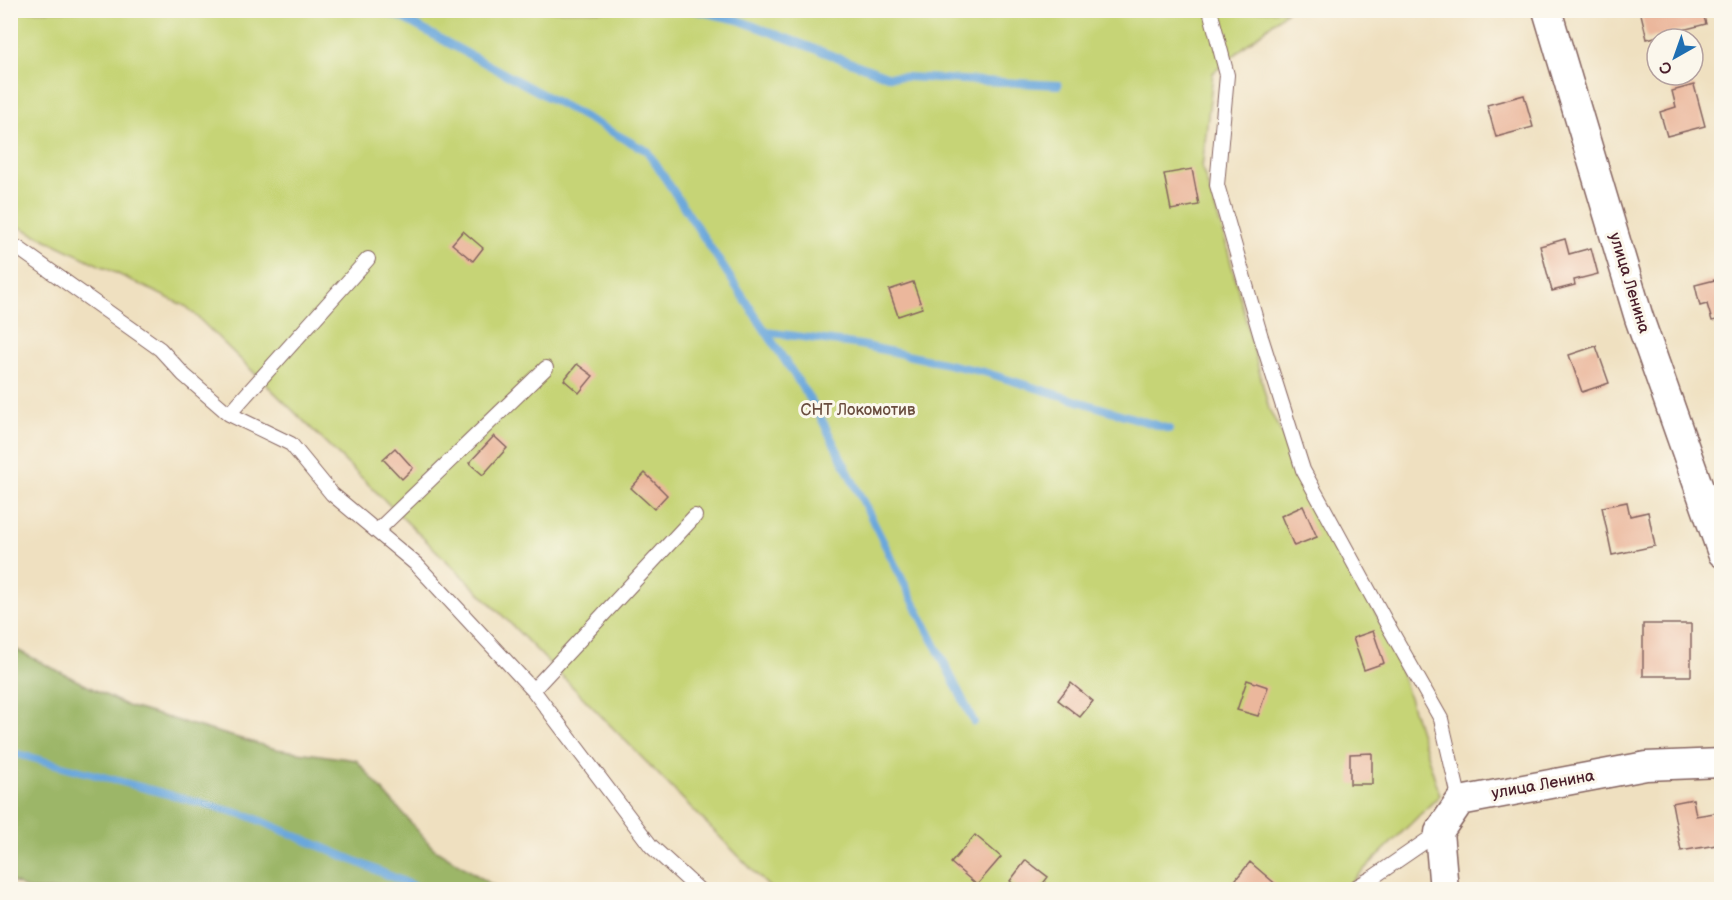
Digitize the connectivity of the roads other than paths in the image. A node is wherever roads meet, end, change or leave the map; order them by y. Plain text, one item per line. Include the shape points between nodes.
1 (1210, 10) edge
2 (1547, 10) edge
3 (18, 248) dead end
4 (368, 259) dead end
5 (546, 368) dead end
6 (229, 414) junction
7 (695, 516) dead end
8 (377, 531) junction
9 (1722, 553) edge
10 (533, 690) junction
11 (1722, 763) edge
12 (1460, 801) junction
13 (1438, 832) junction
14 (699, 890) edge
15 (1351, 890) edge
16 (1444, 890) edge

1 - 12 lane via 1227,75 1217,185 1302,470 1441,719
2 - 9 street, улица Ленина via 1639,318
3 - 6 lane via 160,349
4 - 6 lane
5 - 8 lane
6 - 8 lane via 291,444 332,494
7 - 10 lane
8 - 10 lane via 417,565
10 - 14 lane via 651,846
11 - 12 street, улица Ленина via 1646,766
12 - 13 street
13 - 15 lane
13 - 16 street

